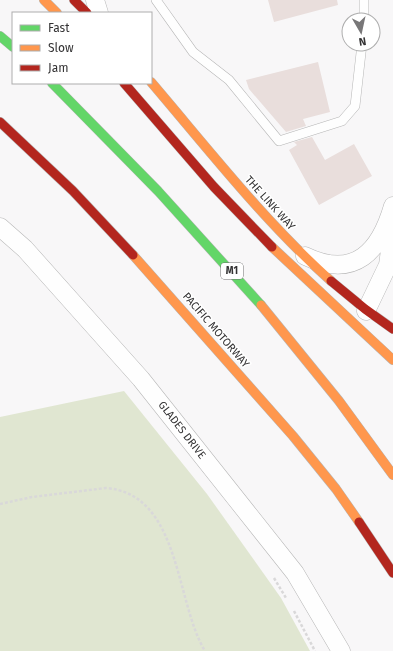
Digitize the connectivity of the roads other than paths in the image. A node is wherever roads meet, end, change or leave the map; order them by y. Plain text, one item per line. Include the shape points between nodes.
1 (44, 0) edge
2 (74, 0) edge
3 (95, 0) edge
4 (156, 0) edge
5 (364, 0) edge
6 (56, 12) edge
7 (86, 12) edge
8 (99, 12) edge
9 (364, 12) edge
10 (0, 36) edge
11 (12, 46) edge
12 (361, 52) edge
13 (152, 83) edge
14 (53, 84) edge
15 (125, 84) edge
16 (0, 122) edge
17 (393, 206) edge
18 (0, 227) edge
19 (393, 228) edge
20 (301, 254) junction
21 (366, 311) junction
22 (391, 325) edge
23 (362, 333) junction
24 (393, 360) edge
25 (393, 475) edge
26 (393, 573) edge
27 (341, 651) edge

1 - 6 main road
2 - 7 main road
3 - 8 street
4 - 12 lane via 193,52 229,80 279,141 342,121 351,113 355,106
5 - 9 lane
10 - 11 main road
13 - 20 main road, THE LINK WAY via 260,212
14 - 25 main road, M1 via 82,110 220,257 297,347
15 - 23 main road via 213,186 300,275
16 - 26 main road, PACIFIC MOTORWAY via 74,191 231,364 328,479
17 - 20 street via 379,240 373,249 360,258 337,266
18 - 27 street, GLADES DRIVE via 25,249 141,379 295,573
19 - 21 street via 388,265
20 - 21 main road, THE LINK WAY
21 - 22 main road, THE LINK WAY
21 - 23 main road
22 - 23 main road
23 - 24 main road

